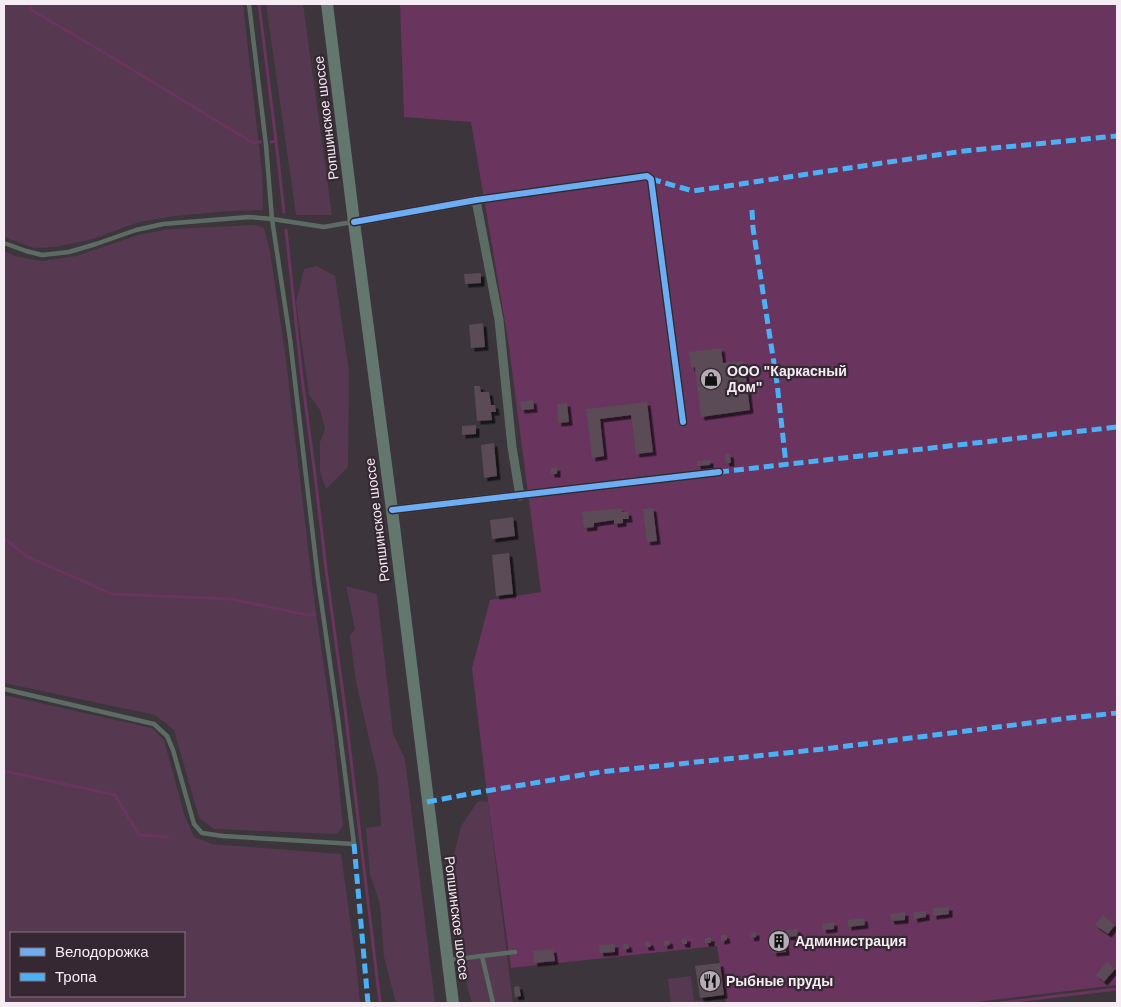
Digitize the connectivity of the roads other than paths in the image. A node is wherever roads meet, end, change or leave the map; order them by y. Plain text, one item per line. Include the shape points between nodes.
1 (249, 4) edge
2 (328, 4) edge
3 (476, 200) junction
4 (272, 219) junction
5 (354, 222) junction
6 (4, 243) edge
7 (682, 422) dead end
8 (719, 472) dead end
9 (520, 496) junction
10 (392, 510) junction
11 (4, 689) edge
12 (515, 952) dead end
13 (482, 956) junction
14 (448, 960) junction
15 (453, 1003) edge
16 (493, 1003) edge

1 - 4 lane
2 - 5 main road, Ропшинское шоссе
3 - 5 street
3 - 7 street via 647,176 651,179
3 - 9 street via 499,320
4 - 5 lane via 324,227
4 - 6 lane via 249,217 163,224 69,252 42,254
4 - 11 lane via 354,844 202,833 194,824 167,736 154,724
5 - 10 main road, Ропшинское шоссе
8 - 9 street
9 - 10 street
10 - 14 main road, Ропшинское шоссе
12 - 13 lane
13 - 14 lane
13 - 16 lane
14 - 15 main road, Ропшинское шоссе

